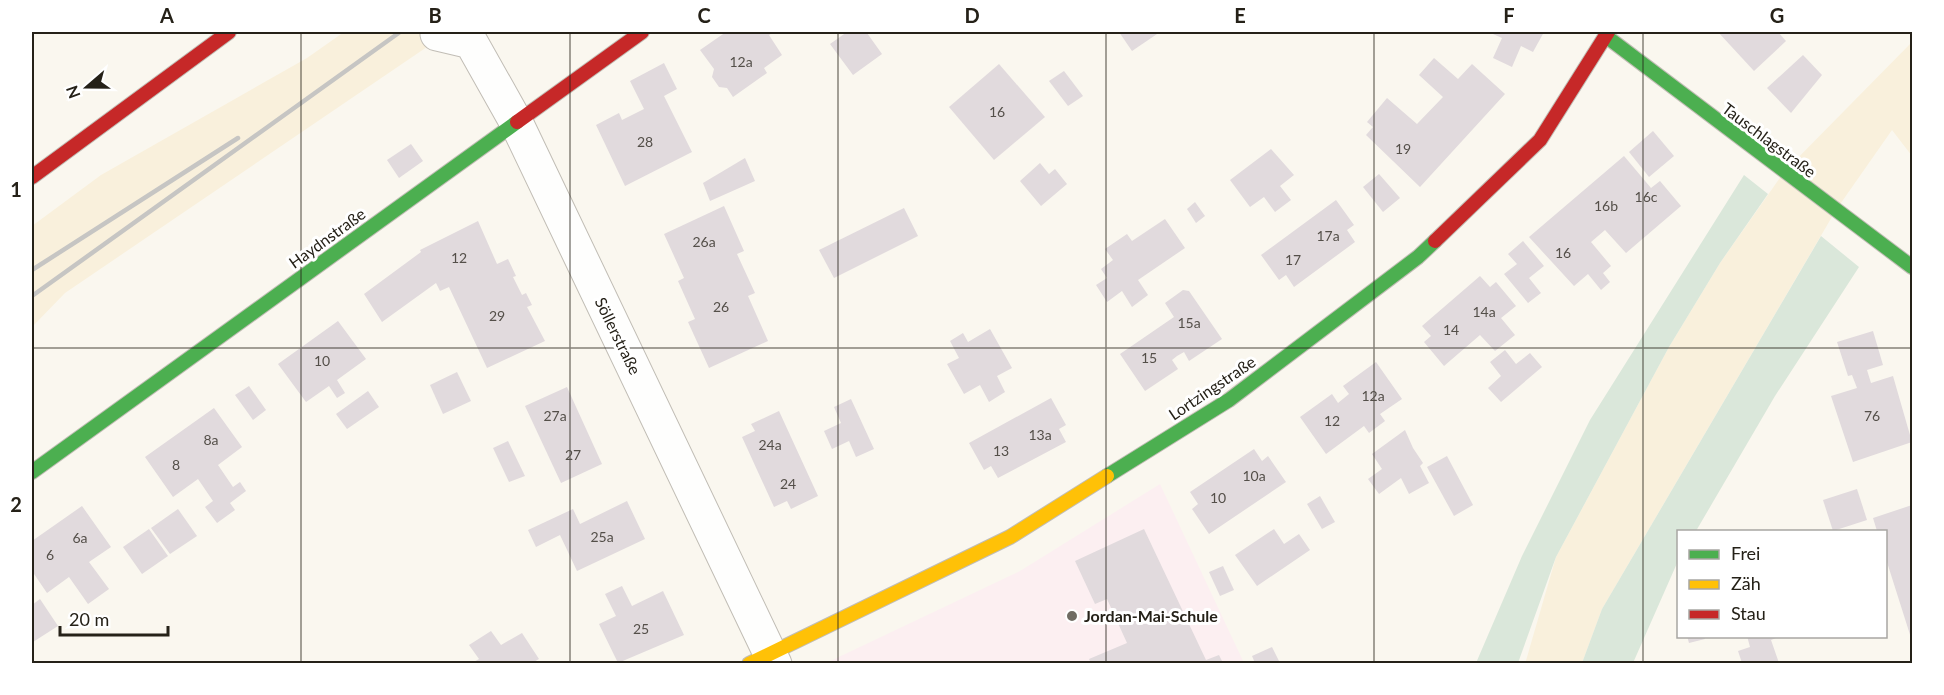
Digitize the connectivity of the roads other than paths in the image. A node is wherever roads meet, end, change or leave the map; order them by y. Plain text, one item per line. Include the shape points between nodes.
1 (229, 32) edge
2 (642, 32) edge
3 (437, 34) dead end
4 (1608, 34) edge
5 (516, 122) junction
6 (32, 177) edge
7 (1912, 267) edge
8 (32, 472) edge
9 (765, 660) edge

1 - 6 street
2 - 5 street, Haydnstraße
3 - 5 street, Söllerstraße via 471,42
4 - 7 street, Tauschlagstraße
4 - 9 street, Lortzingstraße via 1540,140 1418,257 1228,400 1010,537
5 - 8 street, Haydnstraße
5 - 9 street, Söllerstraße

